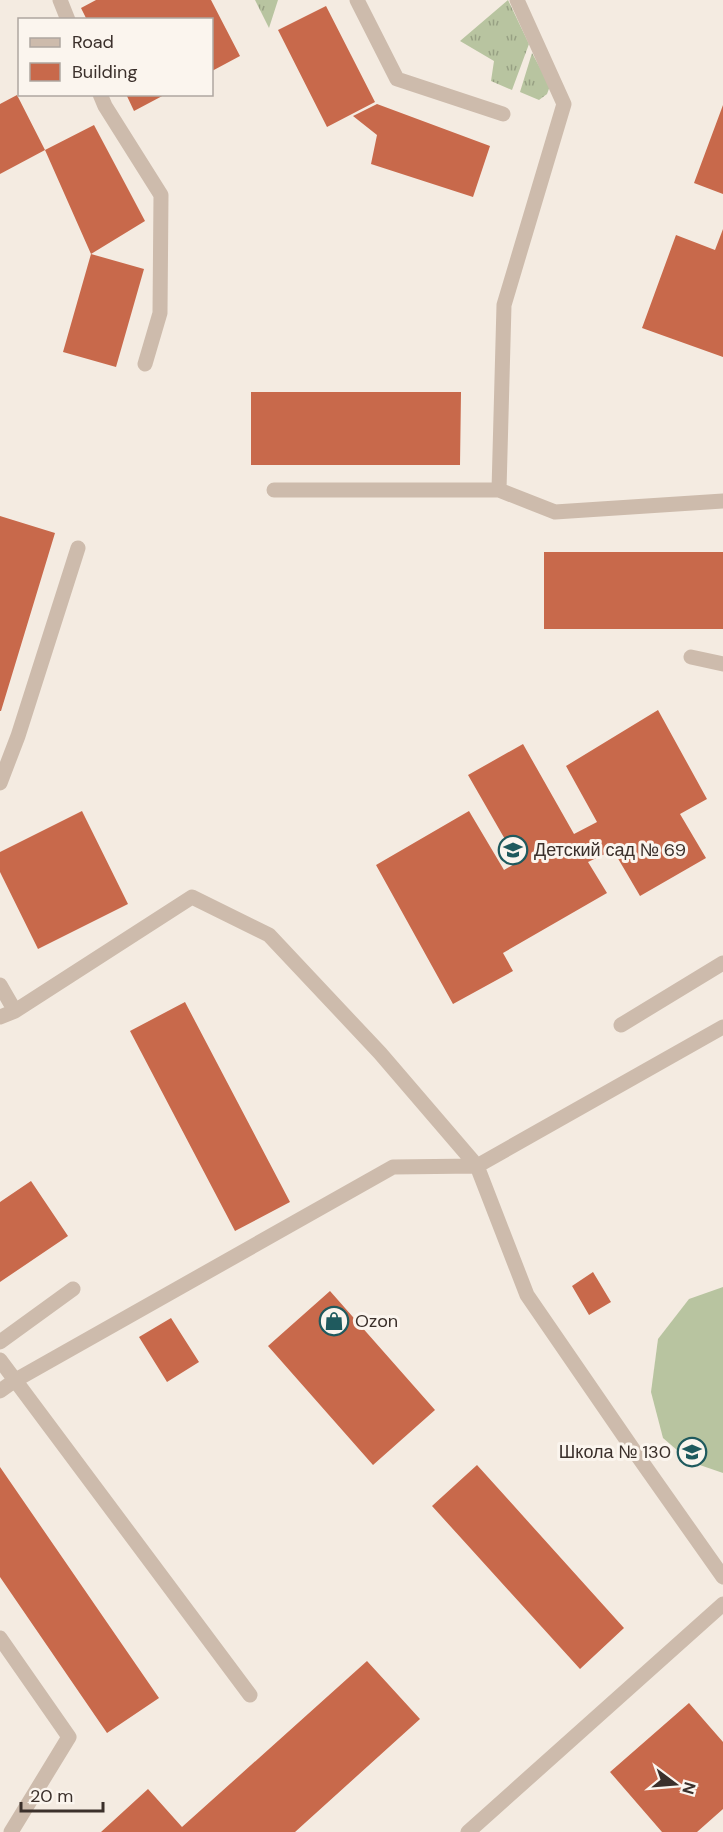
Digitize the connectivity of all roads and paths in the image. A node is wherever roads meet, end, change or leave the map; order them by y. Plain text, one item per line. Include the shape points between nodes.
1 (60, 0) edge
2 (357, 0) edge
3 (517, 0) edge
4 (67, 18) edge
5 (101, 96) edge
6 (503, 114) dead end
7 (145, 364) dead end
8 (274, 490) dead end
9 (499, 490) junction
10 (723, 501) edge
11 (78, 548) dead end
12 (691, 657) dead end
13 (723, 664) edge
14 (0, 783) edge
15 (723, 963) edge
16 (0, 985) edge
17 (15, 1011) junction
18 (0, 1017) edge
19 (621, 1025) dead end
20 (723, 1027) edge
21 (477, 1166) junction
22 (74, 1289) dead end
23 (0, 1342) edge
24 (0, 1360) edge
25 (14, 1381) junction
26 (0, 1391) edge
27 (723, 1577) edge
28 (723, 1604) edge
29 (0, 1638) edge
30 (250, 1695) dead end
31 (11, 1832) edge
32 (468, 1832) edge

1 - 4 lane
2 - 6 lane via 397,79
3 - 9 lane via 564,104 504,305
5 - 7 lane via 161,195 160,312
8 - 9 lane
9 - 10 lane via 555,512
11 - 14 lane
12 - 13 lane
15 - 19 lane
16 - 17 lane
17 - 18 lane
17 - 21 lane via 192,897 269,935 380,1053
20 - 21 lane
21 - 25 lane via 393,1167
21 - 27 lane via 527,1295
22 - 23 lane
24 - 25 lane
25 - 26 lane
25 - 30 lane
28 - 32 lane
29 - 31 lane via 69,1737

